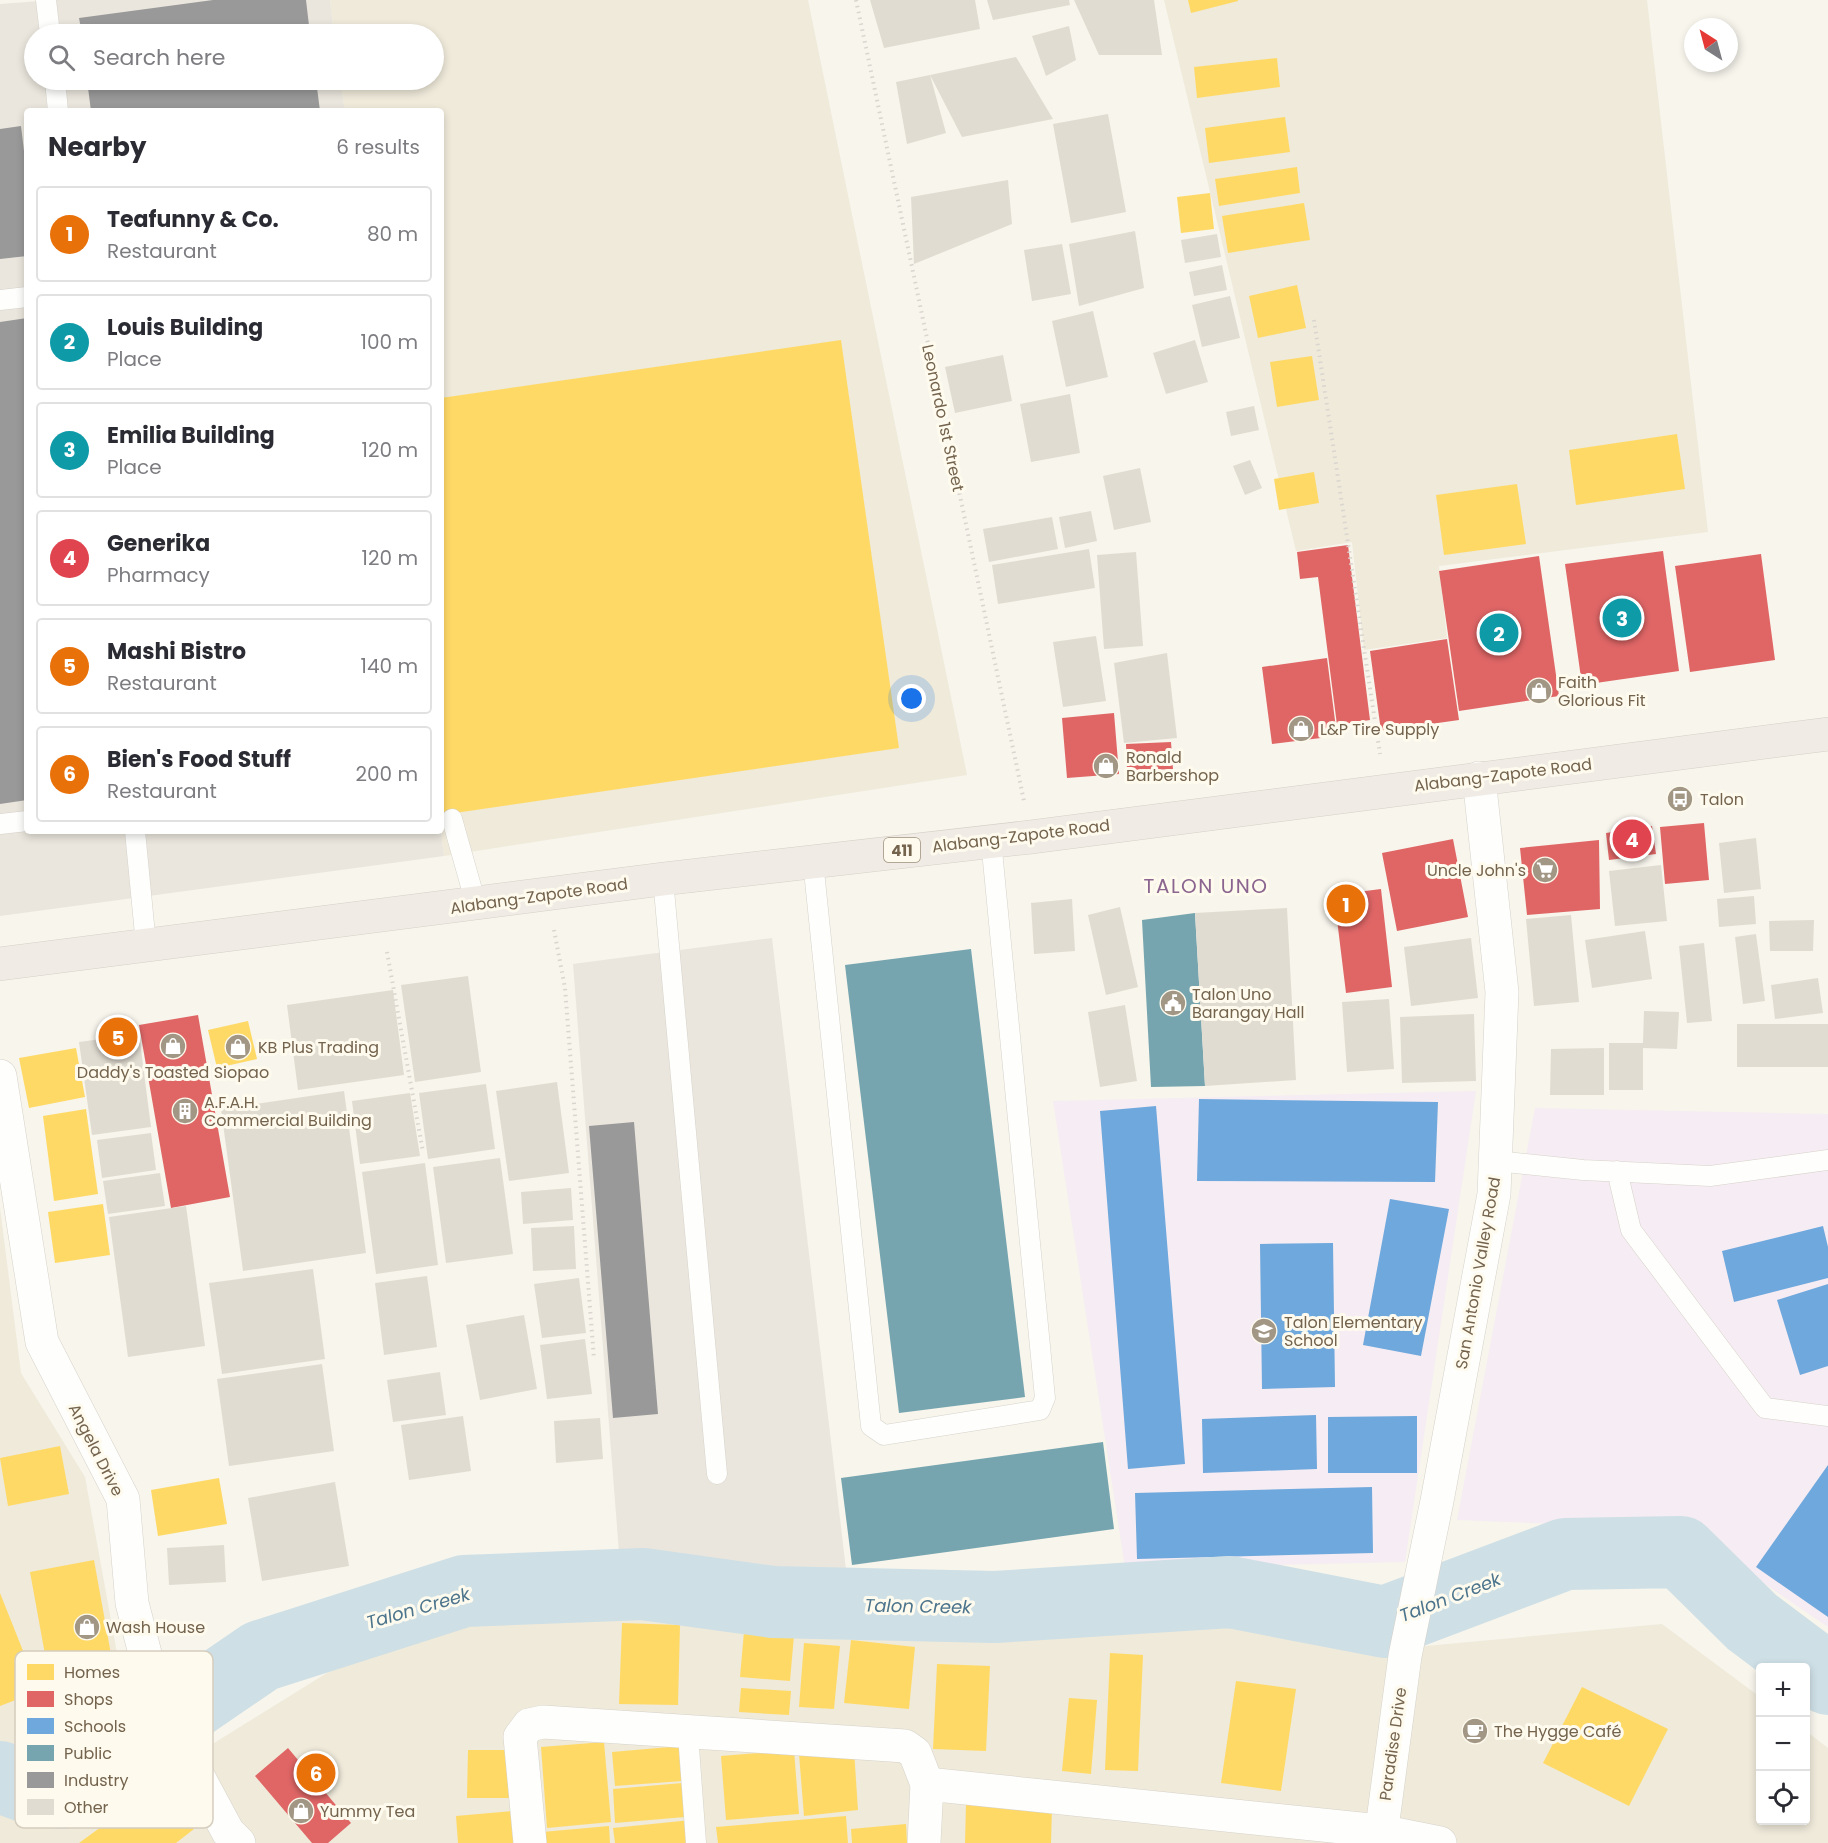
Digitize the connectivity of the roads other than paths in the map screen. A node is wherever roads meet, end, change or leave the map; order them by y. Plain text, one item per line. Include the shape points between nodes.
1 (46, 0) edge
2 (49, 24) edge
3 (56, 90) edge
4 (58, 108) edge
5 (24, 297) edge
6 (0, 300) edge
7 (1828, 734) edge
8 (1479, 778) junction
9 (452, 819) dead end
10 (24, 821) edge
11 (0, 824) edge
12 (135, 834) edge
13 (991, 840) junction
14 (813, 861) junction
15 (663, 879) junction
16 (476, 904) junction
17 (146, 945) junction
18 (0, 964) edge
19 (0, 1076) edge
20 (1828, 1160) edge
21 (1496, 1161) junction
22 (1617, 1172) junction
23 (1828, 1416) edge
24 (717, 1474) dead end
25 (144, 1651) edge
26 (1405, 1656) joint
27 (688, 1734) junction
28 (927, 1784) junction
29 (213, 1811) edge
30 (1380, 1837) edge
31 (227, 1839) edge
32 (530, 1843) edge
33 (696, 1843) edge
34 (924, 1843) edge
35 (1440, 1843) edge

1 - 2 lane
3 - 4 lane
5 - 6 lane
7 - 8 highway, Alabang-Zapote Road / 411
8 - 13 highway, Alabang-Zapote Road / 411
8 - 21 street, San Antonio Valley Road via 1502,992
9 - 16 lane
10 - 11 lane
12 - 17 lane
13 - 14 highway, Alabang-Zapote Road / 411
13 - 14 lane via 1045,1398 1040,1410 884,1435 871,1426
14 - 15 highway, Alabang-Zapote Road / 411
15 - 16 highway, Alabang-Zapote Road / 411
15 - 24 lane
16 - 17 highway, Alabang-Zapote Road / 411
17 - 18 highway, Alabang-Zapote Road / 411
19 - 25 street, Angela Drive via 42,1342 123,1500 132,1603
20 - 22 lane via 1710,1176
21 - 22 lane
21 - 26 street, San Antonio Valley Road via 1494,1194
22 - 23 lane via 1631,1230 1765,1408
26 - 30 street, Paradise Drive
27 - 28 street via 905,1746 915,1753
27 - 32 street via 543,1722 529,1725 520,1737
27 - 33 lane
28 - 30 street
28 - 34 street
29 - 31 street, Angela Drive
30 - 35 street

